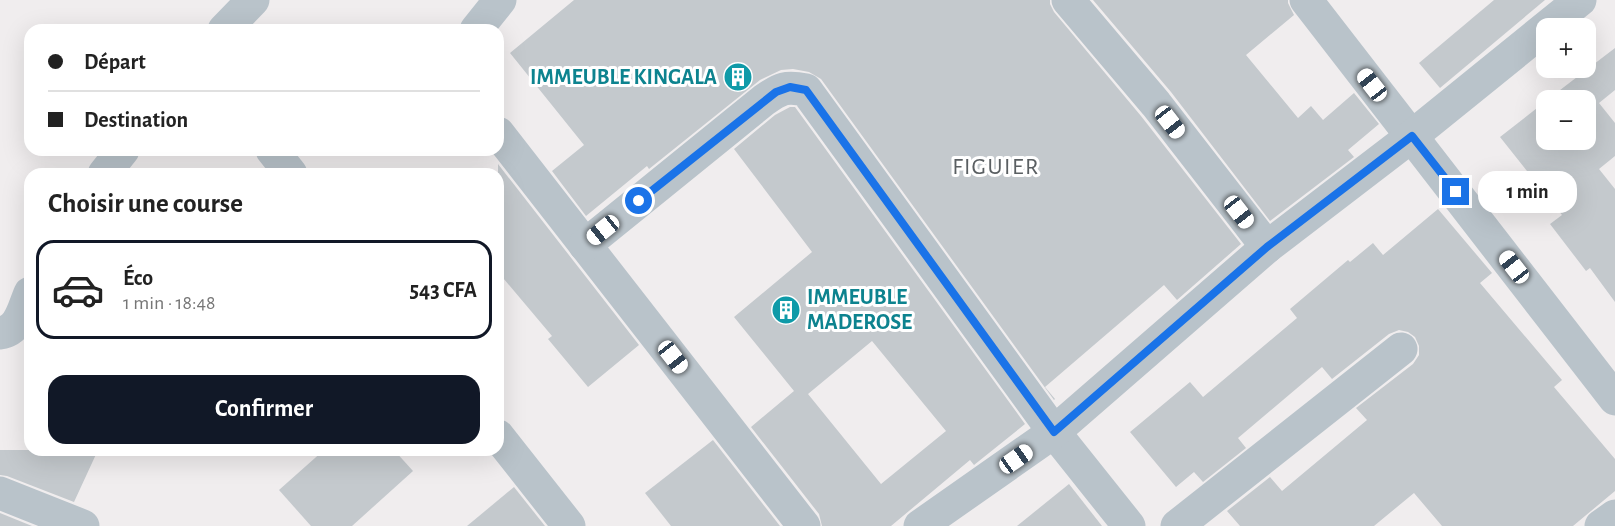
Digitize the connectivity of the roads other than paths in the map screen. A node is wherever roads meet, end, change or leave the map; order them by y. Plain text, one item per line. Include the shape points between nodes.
1 (253, 0) edge
2 (500, 0) edge
3 (1068, 0) edge
4 (1306, 0) edge
5 (1580, 0) edge
6 (230, 24) edge
7 (481, 24) edge
8 (1412, 136) junction
9 (504, 141) edge
10 (118, 156) edge
11 (277, 156) edge
12 (109, 168) edge
13 (286, 168) edge
14 (585, 245) junction
15 (1267, 247) junction
16 (24, 308) edge
17 (0, 333) edge
18 (1401, 350) dead end
19 (1615, 399) edge
20 (1054, 432) junction
21 (504, 444) edge
22 (0, 493) edge
23 (1615, 516) edge
24 (83, 526) edge
25 (569, 526) edge
26 (804, 526) edge
27 (920, 526) edge
28 (1129, 526) edge
29 (1177, 526) edge
30 (1601, 526) edge

1 - 6 street
2 - 7 street
3 - 15 street via 1156,104
4 - 8 street
5 - 8 street
8 - 15 street
8 - 19 street
9 - 14 street
10 - 12 street
11 - 13 street
14 - 20 street via 764,100 790,87 806,90
14 - 26 street
15 - 20 street
16 - 17 street via 17,325
18 - 29 street
20 - 27 street
20 - 28 street
21 - 25 street
22 - 24 street
23 - 30 street

